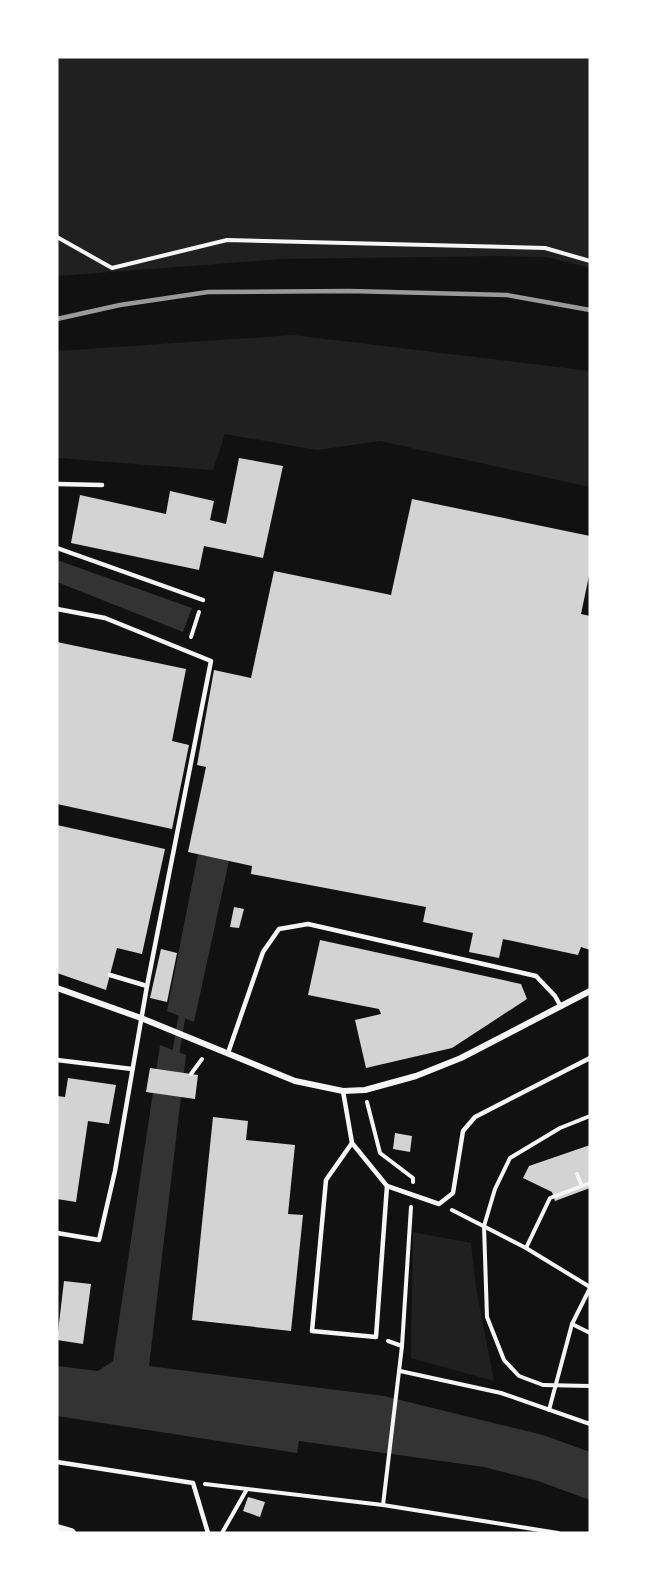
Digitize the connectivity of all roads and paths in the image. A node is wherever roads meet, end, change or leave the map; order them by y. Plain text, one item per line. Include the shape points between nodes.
1 (57, 237) edge
2 (590, 261) edge
3 (57, 484) edge
4 (102, 485) dead end
5 (57, 548) edge
6 (203, 600) joint
7 (57, 609) edge
8 (191, 632) dead end
9 (110, 975) dead end
10 (147, 986) junction
11 (57, 988) edge
12 (590, 991) edge
13 (560, 1005) junction
14 (141, 1018) junction
15 (228, 1053) junction
16 (590, 1058) edge
17 (57, 1060) edge
18 (132, 1069) junction
19 (343, 1091) junction
20 (590, 1116) edge
21 (352, 1143) junction
22 (577, 1174) dead end
23 (590, 1183) edge
24 (387, 1186) junction
25 (582, 1186) junction
26 (439, 1204) junction
27 (484, 1226) junction
28 (57, 1233) edge
29 (526, 1248) junction
30 (590, 1287) edge
31 (572, 1324) junction
32 (590, 1333) edge
33 (553, 1386) junction
34 (590, 1386) edge
35 (549, 1410) junction
36 (590, 1424) edge
37 (57, 1462) edge
38 (193, 1483) junction
39 (247, 1489) junction
40 (383, 1505) junction
41 (57, 1529) edge
42 (71, 1533) edge
43 (208, 1533) edge
44 (222, 1533) edge
45 (558, 1533) edge

1 - 2 path via 112,268 227,240 545,248
3 - 4 lane
5 - 6 lane
6 - 8 path
7 - 10 lane via 105,618 211,661
9 - 10 lane
10 - 14 lane
11 - 14 street
12 - 13 street
13 - 15 lane via 536,976 308,924 279,929 262,952
13 - 19 street via 462,1058 416,1076 365,1090
14 - 15 street
14 - 18 lane
15 - 19 street via 295,1081
16 - 26 lane via 475,1117 463,1131 453,1193
17 - 18 lane
18 - 28 lane via 99,1240
19 - 21 lane
20 - 27 path via 560,1128 510,1158
21 - 24 lane
21 - 24 lane via 326,1180 312,1331 376,1337
22 - 25 path
23 - 25 path
24 - 26 lane
25 - 29 path via 550,1198
26 - 27 path
27 - 29 path
27 - 33 path via 487,1317 496,1345 519,1376
29 - 30 path
30 - 31 path
31 - 32 path
31 - 33 path
33 - 34 path
33 - 35 path
35 - 36 path
35 - 40 path via 501,1393 399,1371
37 - 38 lane
38 - 39 path
38 - 43 lane
39 - 40 path
39 - 44 path
40 - 45 path
41 - 42 street

